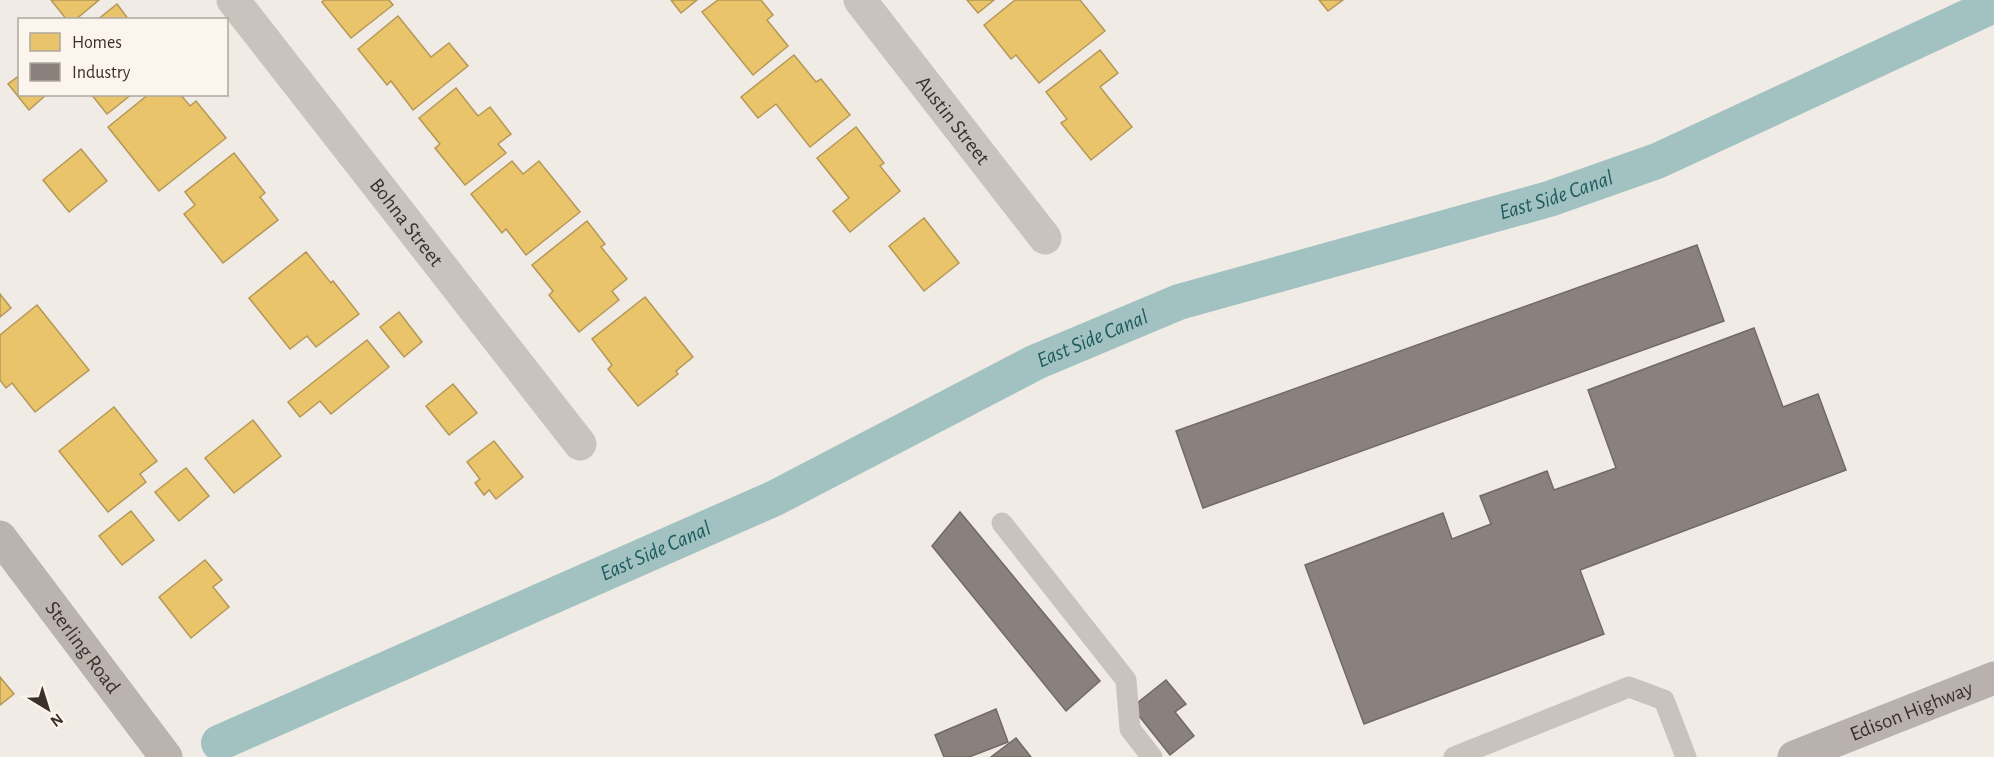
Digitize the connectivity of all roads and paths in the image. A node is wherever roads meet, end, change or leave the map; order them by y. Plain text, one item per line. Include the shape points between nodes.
1 (232, 0) edge
2 (860, 0) edge
3 (1045, 238) dead end
4 (580, 444) dead end
5 (1002, 523) dead end
6 (0, 537) edge
7 (1994, 678) edge
8 (166, 757) edge
9 (1152, 757) edge
10 (1454, 757) edge
11 (1686, 757) edge
12 (1794, 757) edge

1 - 4 street, Bohna Street
2 - 3 street, Austin Street
5 - 9 lane via 1126,680 1131,729
6 - 8 street, Sterling Road
7 - 12 main road, Edison Highway
10 - 11 lane via 1629,687 1664,700

